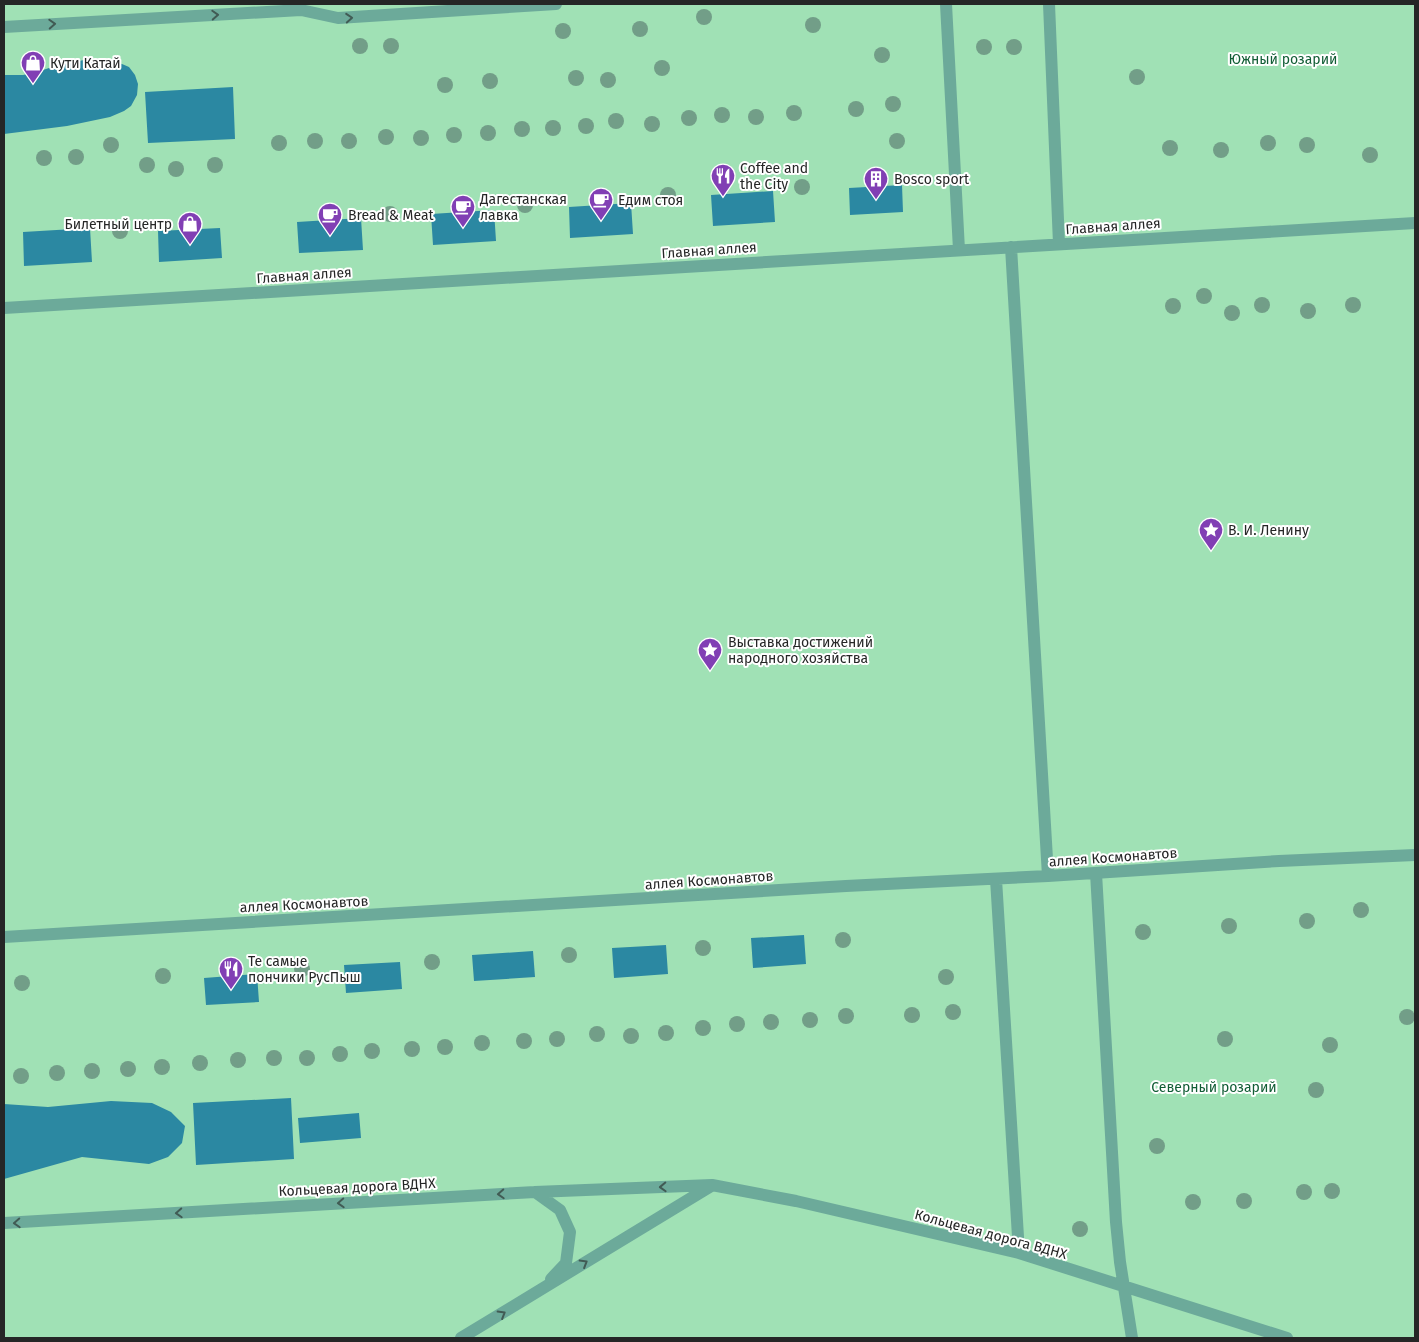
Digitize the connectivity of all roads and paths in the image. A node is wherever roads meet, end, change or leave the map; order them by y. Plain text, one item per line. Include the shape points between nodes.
1 (320, 4) edge
2 (556, 4) edge
3 (946, 4) edge
4 (1049, 4) edge
5 (301, 10) junction
6 (4, 27) edge
7 (1415, 223) edge
8 (1059, 244) junction
9 (1011, 247) junction
10 (960, 250) junction
11 (4, 308) edge
12 (1415, 855) edge
13 (1096, 873) junction
14 (1048, 876) junction
15 (996, 879) junction
16 (4, 937) edge
17 (712, 1185) junction
18 (535, 1192) junction
19 (4, 1224) edge
20 (1019, 1254) junction
21 (1123, 1287) junction
22 (543, 1289) junction
23 (461, 1338) edge
24 (1132, 1338) edge
25 (1287, 1338) edge

1 - 5 street
5 -> 2 street via 338,18
3 - 10 street
4 - 8 street
6 -> 5 street
7 - 8 street, Главная аллея
8 - 9 street, Главная аллея
9 - 10 street, Главная аллея
9 - 14 street
10 - 11 street, Главная аллея
12 - 13 street, аллея Космонавтов
13 - 14 street, аллея Космонавтов
13 - 21 street via 1116,1222
14 - 15 street, аллея Космонавтов
15 - 16 street, аллея Космонавтов
15 - 20 street
17 -> 18 street, Кольцевая дорога ВДНХ
17 - 20 street, Кольцевая дорога ВДНХ via 796,1201
22 -> 17 street
18 -> 19 street, Кольцевая дорога ВДНХ
18 - 22 street via 560,1210 570,1232 566,1262
20 - 21 street, Кольцевая дорога ВДНХ
21 - 24 street
21 - 25 street, Кольцевая дорога ВДНХ
23 -> 22 street

